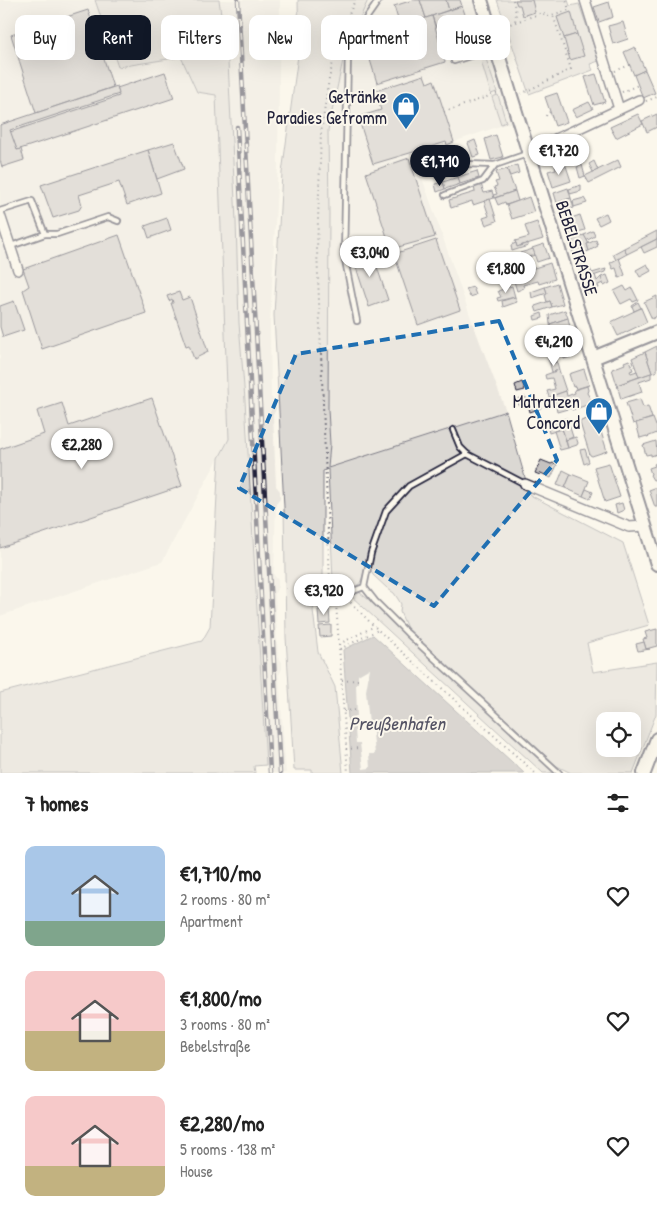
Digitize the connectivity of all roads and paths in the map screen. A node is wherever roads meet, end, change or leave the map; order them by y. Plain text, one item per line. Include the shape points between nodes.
1 (355, 0) edge
2 (379, 0) edge
3 (481, 0) edge
4 (513, 0) edge
5 (566, 0) edge
6 (585, 0) edge
7 (486, 15) edge
8 (553, 15) junction
9 (515, 22) junction
10 (510, 24) edge
11 (457, 60) edge
12 (500, 60) edge
13 (454, 61) dead end
14 (630, 65) dead end
15 (608, 73) junction
16 (638, 85) dead end
17 (500, 92) dead end
18 (521, 94) dead end
19 (615, 95) junction
20 (639, 100) dead end
21 (619, 109) junction
22 (444, 112) dead end
23 (550, 112) dead end
24 (546, 116) dead end
25 (528, 153) junction
26 (495, 165) junction
27 (432, 166) dead end
28 (446, 195) dead end
29 (0, 213) edge
30 (118, 221) dead end
31 (45, 234) junction
32 (10, 246) junction
33 (18, 270) dead end
34 (357, 321) dead end
35 (657, 332) edge
36 (593, 358) junction
37 (453, 430) dead end
38 (467, 454) junction
39 (526, 484) joint
40 (646, 526) junction
41 (657, 564) edge
42 (364, 587) junction
43 (335, 589) junction
44 (343, 595) junction
45 (374, 626) junction
46 (378, 630) junction
47 (339, 644) junction
48 (340, 649) junction
49 (358, 680) dead end
50 (342, 681) junction
51 (357, 710) dead end
52 (344, 711) junction
53 (657, 739) edge
54 (360, 748) dead end
55 (346, 749) junction
56 (348, 773) edge
57 (535, 773) edge
58 (559, 773) edge
59 (644, 773) edge

1 - 43 path via 338,41 328,79 321,133 317,250 330,583
2 - 34 lane via 348,53 344,255
3 - 7 main road, BEBELSTRASSE
4 - 9 path
5 - 8 path via 569,10
6 - 15 street
8 - 9 path via 542,13
8 - 18 path via 571,69
9 - 10 path
11 - 13 lane
12 - 25 main road, BEBELSTRASSE
14 - 15 path
15 - 19 street
16 - 19 path
17 - 22 path
19 - 21 street
20 - 21 street
21 - 25 street
23 - 24 path
25 - 26 lane
25 - 36 main road, BEBELSTRASSE
26 - 27 lane via 466,164 455,159
26 - 28 lane via 483,181
29 - 31 lane via 32,200
29 - 32 street
30 - 31 lane via 108,217 57,234
31 - 32 lane
32 - 33 street
35 - 36 main road
36 - 40 main road, BEBELSTRASSE
37 - 38 lane
38 - 39 lane
38 - 42 lane via 408,486 386,511
39 - 40 street via 629,528
40 - 41 main road, BEBELSTRASSE
42 - 44 lane
42 - 58 lane via 407,633
43 - 44 path
43 - 47 path
44 - 45 path
45 - 46 path
45 - 47 path
46 - 48 path
46 - 57 path
47 - 48 path
48 - 50 path
49 - 50 path
50 - 52 path
51 - 52 path
52 - 55 path
53 - 59 main road
54 - 55 path
55 - 56 path

